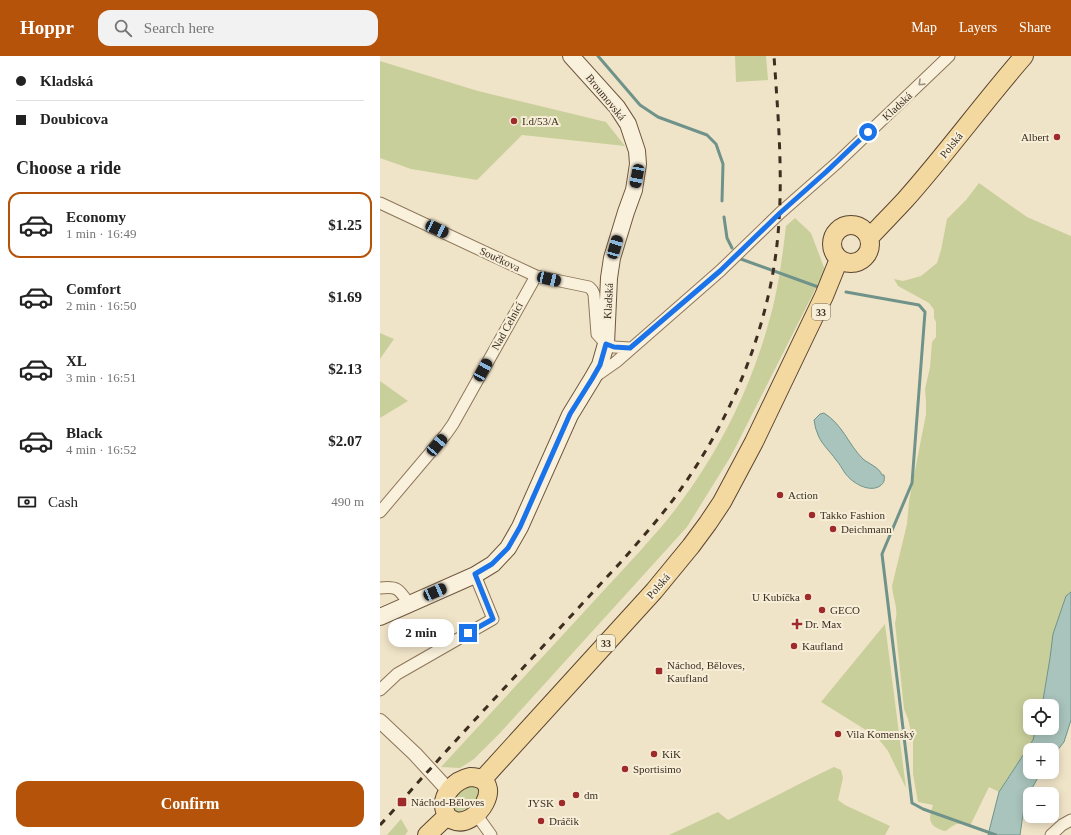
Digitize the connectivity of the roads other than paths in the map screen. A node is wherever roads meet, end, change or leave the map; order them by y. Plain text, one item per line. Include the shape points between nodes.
1 (571, 56) edge
2 (949, 56) edge
3 (1018, 56) edge
4 (1024, 56) edge
5 (995, 89) junction
6 (380, 203) edge
7 (866, 234) junction
8 (612, 258) joint
9 (846, 261) junction
10 (536, 276) junction
11 (606, 344) junction
12 (630, 348) junction
13 (592, 379) junction
14 (380, 512) edge
15 (475, 574) junction
16 (380, 588) edge
17 (409, 604) junction
18 (380, 617) edge
19 (380, 690) edge
20 (380, 721) edge
21 (482, 780) junction
22 (449, 791) junction
23 (476, 814) junction
24 (447, 816) junction
25 (1071, 820) edge
26 (427, 835) edge
27 (491, 835) edge
28 (1051, 835) edge

1 - 8 main road, Broumovská via 617,107 628,124 637,151 634,190
2 -> 12 street, Kladská via 720,271
3 - 5 main road, Polská
4 - 5 main road, Polská
5 - 7 main road, Polská via 905,201
6 - 10 street, Součkova
7 - 9 main road via 870,243 867,254 860,260
7 - 9 main road via 855,225 842,227 835,233 832,247 836,256
8 - 11 main road, Kladská
9 - 21 main road, Polská / 33 via 837,286 792,363 754,442 708,523 654,590
10 - 11 street, Součkova via 589,287 594,294 597,334
10 - 14 street, Nad Celnicí via 453,424
11 - 12 street
11 - 13 main road, Kladská via 600,365
12 - 13 street, Kladská
13 - 15 main road, Kladská via 570,414 520,527 508,548 492,564
15 - 17 main road, Kladská
15 - 19 street via 493,619 397,674
16 - 17 street via 398,589
17 - 18 main road, Kladská
20 - 22 street
21 - 22 main road via 476,777 464,778
21 - 23 main road via 487,786 488,793 482,809
22 - 24 main road via 444,806
23 - 24 main road via 458,822
23 - 27 street
24 - 26 main road
25 - 28 street

